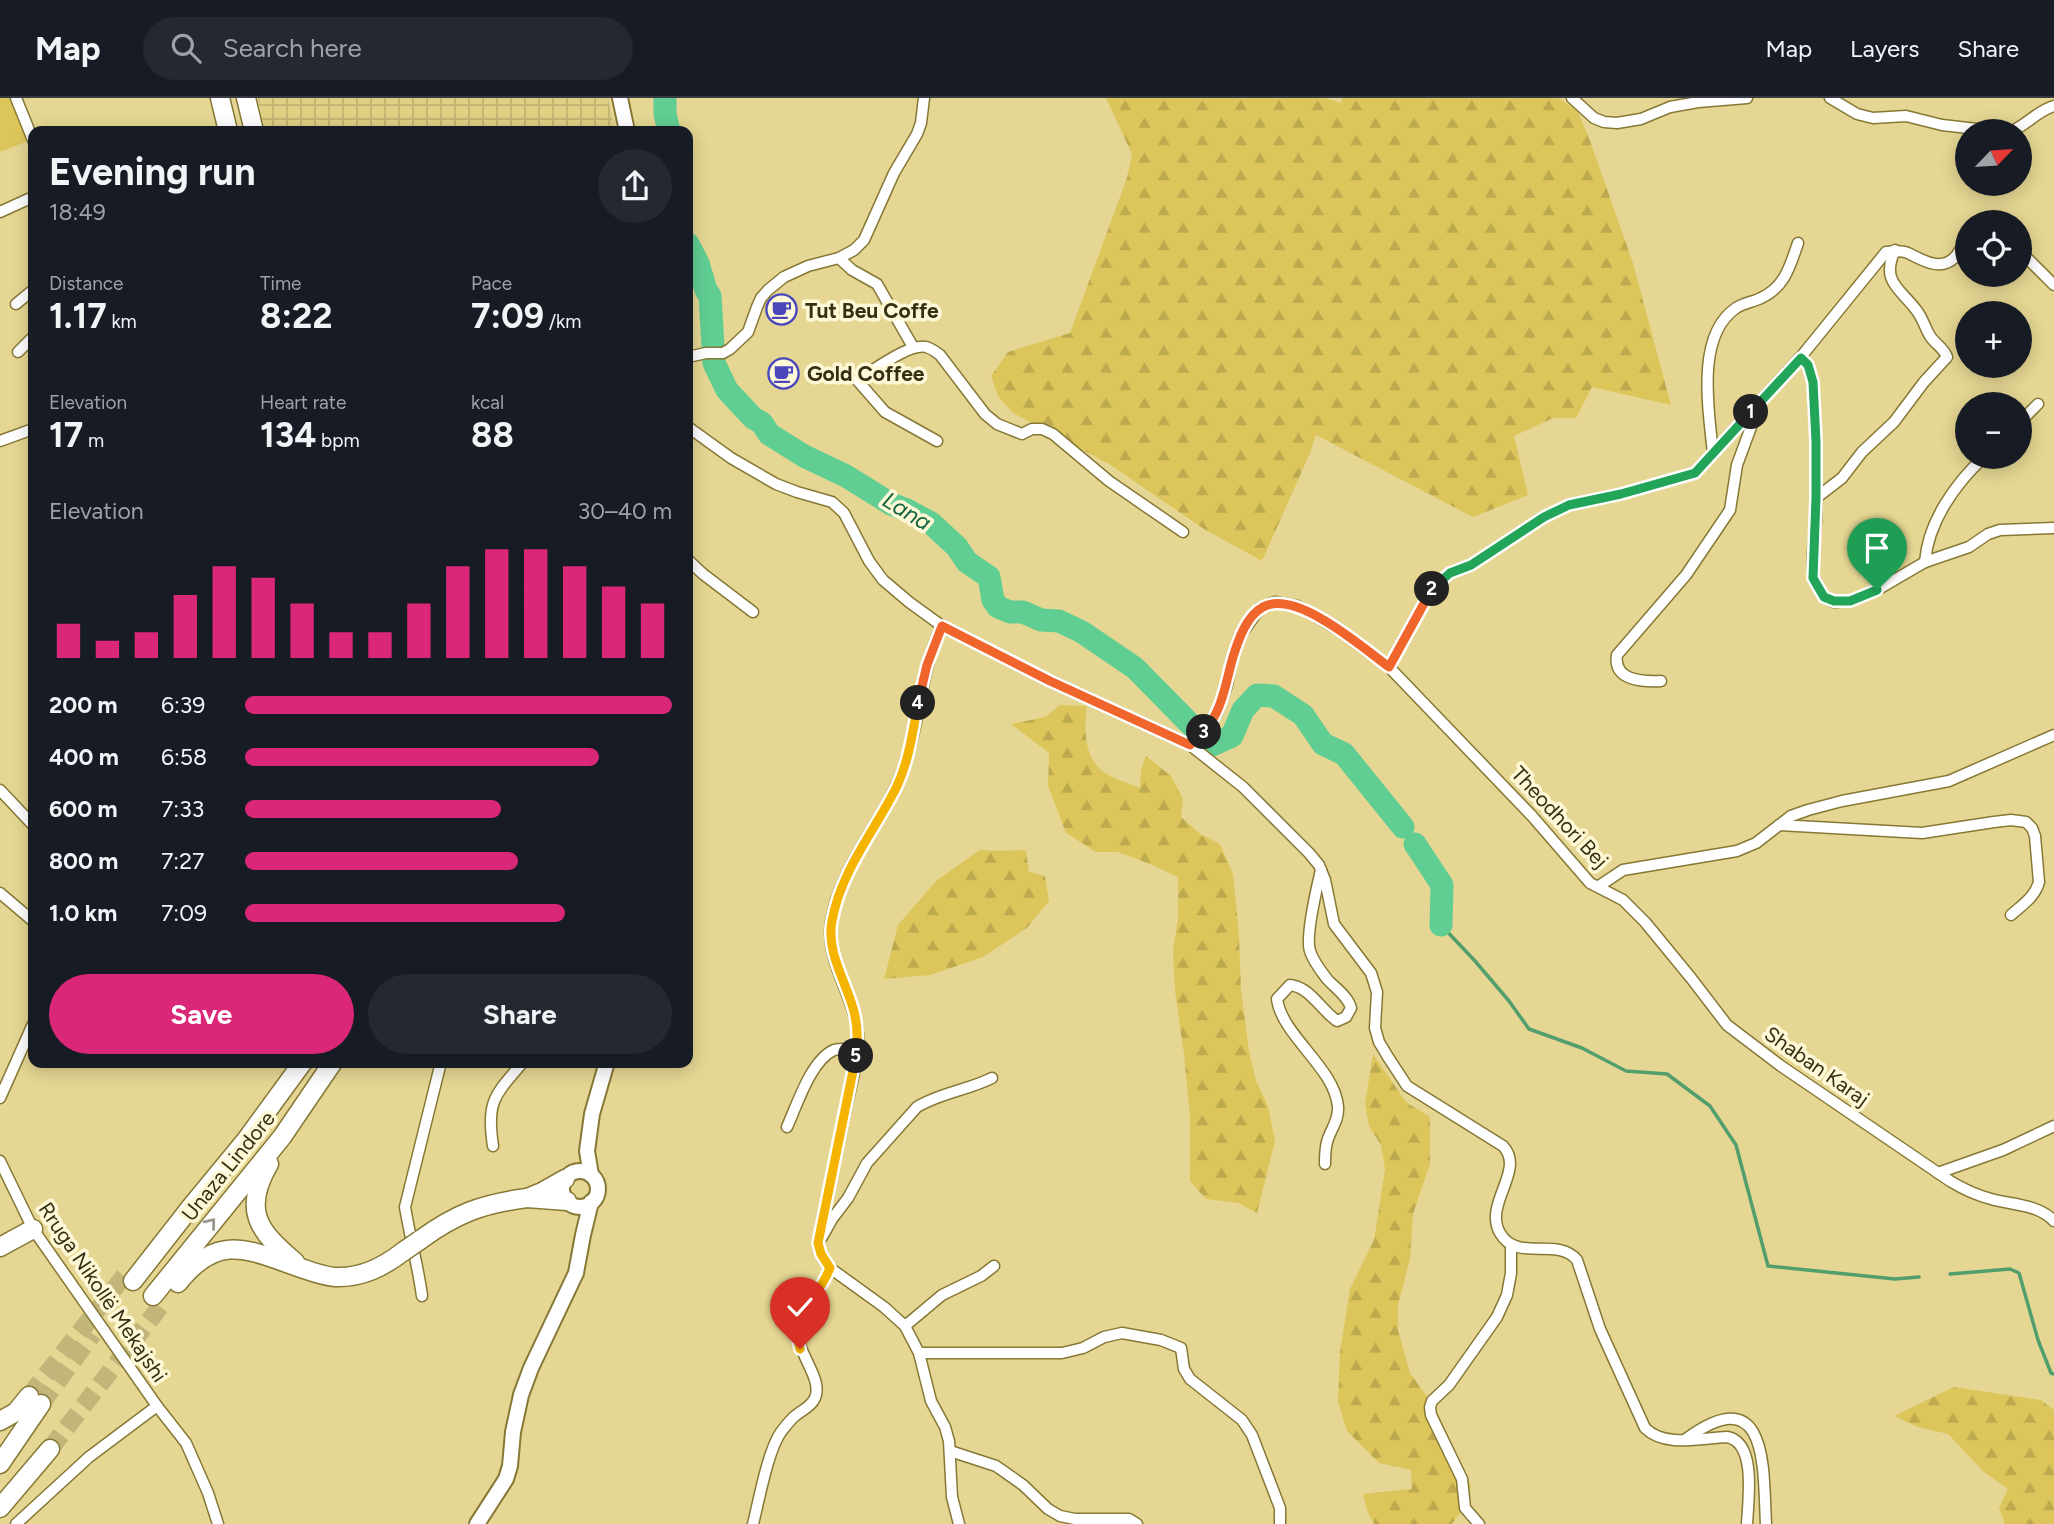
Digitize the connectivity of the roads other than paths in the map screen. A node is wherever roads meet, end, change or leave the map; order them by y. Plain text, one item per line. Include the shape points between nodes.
1 (16, 98) edge
2 (220, 98) edge
3 (246, 98) edge
4 (620, 98) edge
5 (924, 98) edge
6 (1572, 98) edge
7 (1748, 98) edge
8 (1830, 98) edge
9 (2054, 106) edge
10 (2032, 119) edge
11 (227, 126) edge
12 (253, 126) edge
13 (626, 126) edge
14 (1955, 126) edge
15 (28, 128) edge
16 (28, 205) edge
17 (0, 212) edge
18 (1798, 243) dead end
19 (1895, 250) junction
20 (1955, 257) edge
21 (839, 258) junction
22 (2032, 262) edge
23 (2054, 285) edge
24 (28, 294) edge
25 (16, 304) dead end
26 (28, 342) edge
27 (913, 347) junction
28 (18, 352) dead end
29 (693, 356) edge
30 (1801, 358) junction
31 (1761, 401) junction
32 (2038, 404) dead end
33 (2032, 410) edge
34 (28, 431) edge
35 (693, 431) edge
36 (0, 441) edge
37 (937, 441) dead end
38 (1713, 454) junction
39 (1971, 469) edge
40 (1816, 498) junction
41 (2054, 528) edge
42 (1183, 532) dead end
43 (1925, 562) junction
44 (693, 565) edge
45 (753, 612) dead end
46 (942, 626) junction
47 (1389, 667) junction
48 (1661, 681) dead end
49 (2054, 735) edge
50 (1190, 745) junction
51 (0, 790) edge
52 (28, 820) edge
53 (1778, 825) junction
54 (1321, 870) junction
55 (1599, 886) junction
56 (0, 893) edge
57 (2011, 915) dead end
58 (28, 918) edge
59 (28, 1035) edge
60 (857, 1050) junction
61 (299, 1068) edge
62 (331, 1068) edge
63 (331, 1068) edge
64 (440, 1068) edge
65 (518, 1068) edge
66 (605, 1068) edge
67 (992, 1078) dead end
68 (0, 1098) edge
69 (787, 1126) dead end
70 (2054, 1126) edge
71 (493, 1146) dead end
72 (587, 1151) junction
73 (0, 1161) edge
74 (1325, 1164) dead end
75 (1938, 1173) junction
76 (570, 1175) junction
77 (591, 1175) junction
78 (527, 1198) junction
79 (579, 1203) junction
80 (2054, 1221) edge
81 (33, 1229) junction
82 (818, 1243) junction
83 (1511, 1245) junction
84 (0, 1247) edge
85 (994, 1266) dead end
86 (303, 1268) junction
87 (830, 1268) junction
88 (129, 1278) tunnel mouth
89 (422, 1296) dead end
90 (905, 1326) junction
91 (919, 1353) junction
92 (157, 1406) junction
93 (0, 1421) edge
94 (1686, 1439) junction
95 (47, 1446) tunnel mouth
96 (950, 1451) junction
97 (0, 1464) edge
98 (0, 1508) edge
99 (16, 1524) edge
100 (218, 1524) edge
101 (477, 1524) edge
102 (753, 1524) edge
103 (959, 1524) edge
104 (1137, 1524) edge
105 (1280, 1524) edge
106 (1479, 1524) edge
107 (1747, 1524) edge
108 (1766, 1524) edge

1 - 15 street
2 - 11 highway
3 - 12 highway
4 - 13 main road
5 - 21 street via 917,134 864,240
6 - 7 street via 1594,118 1617,123 1670,107
8 - 14 street via 1873,118 1906,116
9 - 10 street
16 - 17 street
18 - 38 street via 1777,289 1738,307 1712,339 1708,399
19 - 20 street via 1927,263
19 - 30 street via 1886,252
19 - 40 street via 1890,261 1891,281 1947,357 1842,478
21 - 27 street via 877,284
21 - 29 street via 784,277 761,298 748,332 723,353
22 - 23 street
24 - 25 street
26 - 28 street
27 - 37 street via 857,380 885,412
27 - 42 street via 925,346 940,355 997,424 1023,434 1032,429 1054,434 1110,481
30 - 31 street
30 - 40 street via 1813,382
31 - 38 street
31 - 48 street via 1737,465 1730,510 1686,575 1617,655 1619,671 1626,676
32 - 33 street
34 - 36 street
35 - 46 street via 776,484 839,507 883,580
38 - 47 street via 1686,477 1569,505 1450,573 1431,590
39 - 43 street via 1935,523
40 - 43 street via 1813,578 1824,597 1850,601
41 - 43 street via 2000,530
44 - 45 street
46 - 50 street
46 - 60 street via 927,665 906,762 841,886 831,922 834,953 853,1009
47 - 50 street, Theodhori Bej via 1311,613 1275,602 1260,608 1240,636 1217,713
47 - 55 street, Theodhori Bej via 1590,883
49 - 53 street, Theodhori Bej via 1950,781 1842,801 1791,816
50 - 54 street via 1243,787 1310,853
51 - 52 street
53 - 55 street, Theodhori Bej via 1737,851 1623,870
53 - 57 street via 1922,833 1994,821 2026,822 2035,836 2039,882 2032,896
54 - 74 street via 1310,951 1351,1008 1337,1021 1298,986 1290,985 1277,999 1283,1017 1319,1066 1337,1101 1338,1115 1327,1141
54 - 83 street via 1334,924 1371,973 1377,992 1379,1042 1407,1086 1508,1151 1511,1159 1495,1220
55 - 75 street, Shaban Karaj via 1623,900 1645,922 1727,1025
56 - 58 street
59 - 68 street
60 - 69 street via 841,1049 824,1057
60 - 82 street
61 - 88 highway, Unaza Lindore via 158,1249
62 - 86 highway via 257,1187 256,1208 262,1228
86 -> 63 highway, Unaza Lindore via 253,1251 220,1251 203,1257 158,1299
64 - 89 street via 405,1207
65 - 71 street via 495,1094 490,1126
66 - 72 main road
67 - 82 street via 917,1107 867,1163
70 - 75 street
72 - 76 main road
72 - 77 main road
73 - 81 street, Rruga Nikollë Mekajshi
75 - 80 street, Shaban Karaj via 1970,1193 2027,1206
76 - 77 main road via 583,1171
76 - 78 highway
76 - 79 main road via 562,1187 564,1197
77 - 79 main road via 597,1194
78 - 79 highway
78 - 86 highway, bridge via 478,1207 453,1218 387,1263 358,1275 330,1276
79 - 101 main road via 583,1235 576,1273 526,1380 506,1479
81 - 84 highway
81 - 92 street, Rruga Nikollë Mekajshi
82 - 87 street
83 - 94 street via 1572,1255 1600,1329 1646,1427 1666,1440
83 - 106 street via 1507,1295 1497,1317 1430,1407 1462,1479 1464,1505
85 - 90 street via 942,1295
87 - 90 street
87 - 102 street via 797,1320 800,1349 814,1374 815,1398 795,1416 774,1446
90 - 91 street
91 - 96 street
91 - 105 street via 1062,1353 1122,1333 1181,1348 1190,1379 1242,1420 1252,1435 1280,1508
92 - 99 street via 89,1457
92 - 100 street, Rruga Nikollë Mekajshi via 186,1443
93 - 97 highway via 35,1400
94 - 107 street via 1727,1437 1741,1444 1749,1479
94 - 108 street via 1719,1420 1737,1420 1750,1427 1760,1444
95 - 98 highway
96 - 103 street via 952,1497
96 - 104 street via 996,1466 1060,1516 1129,1519

